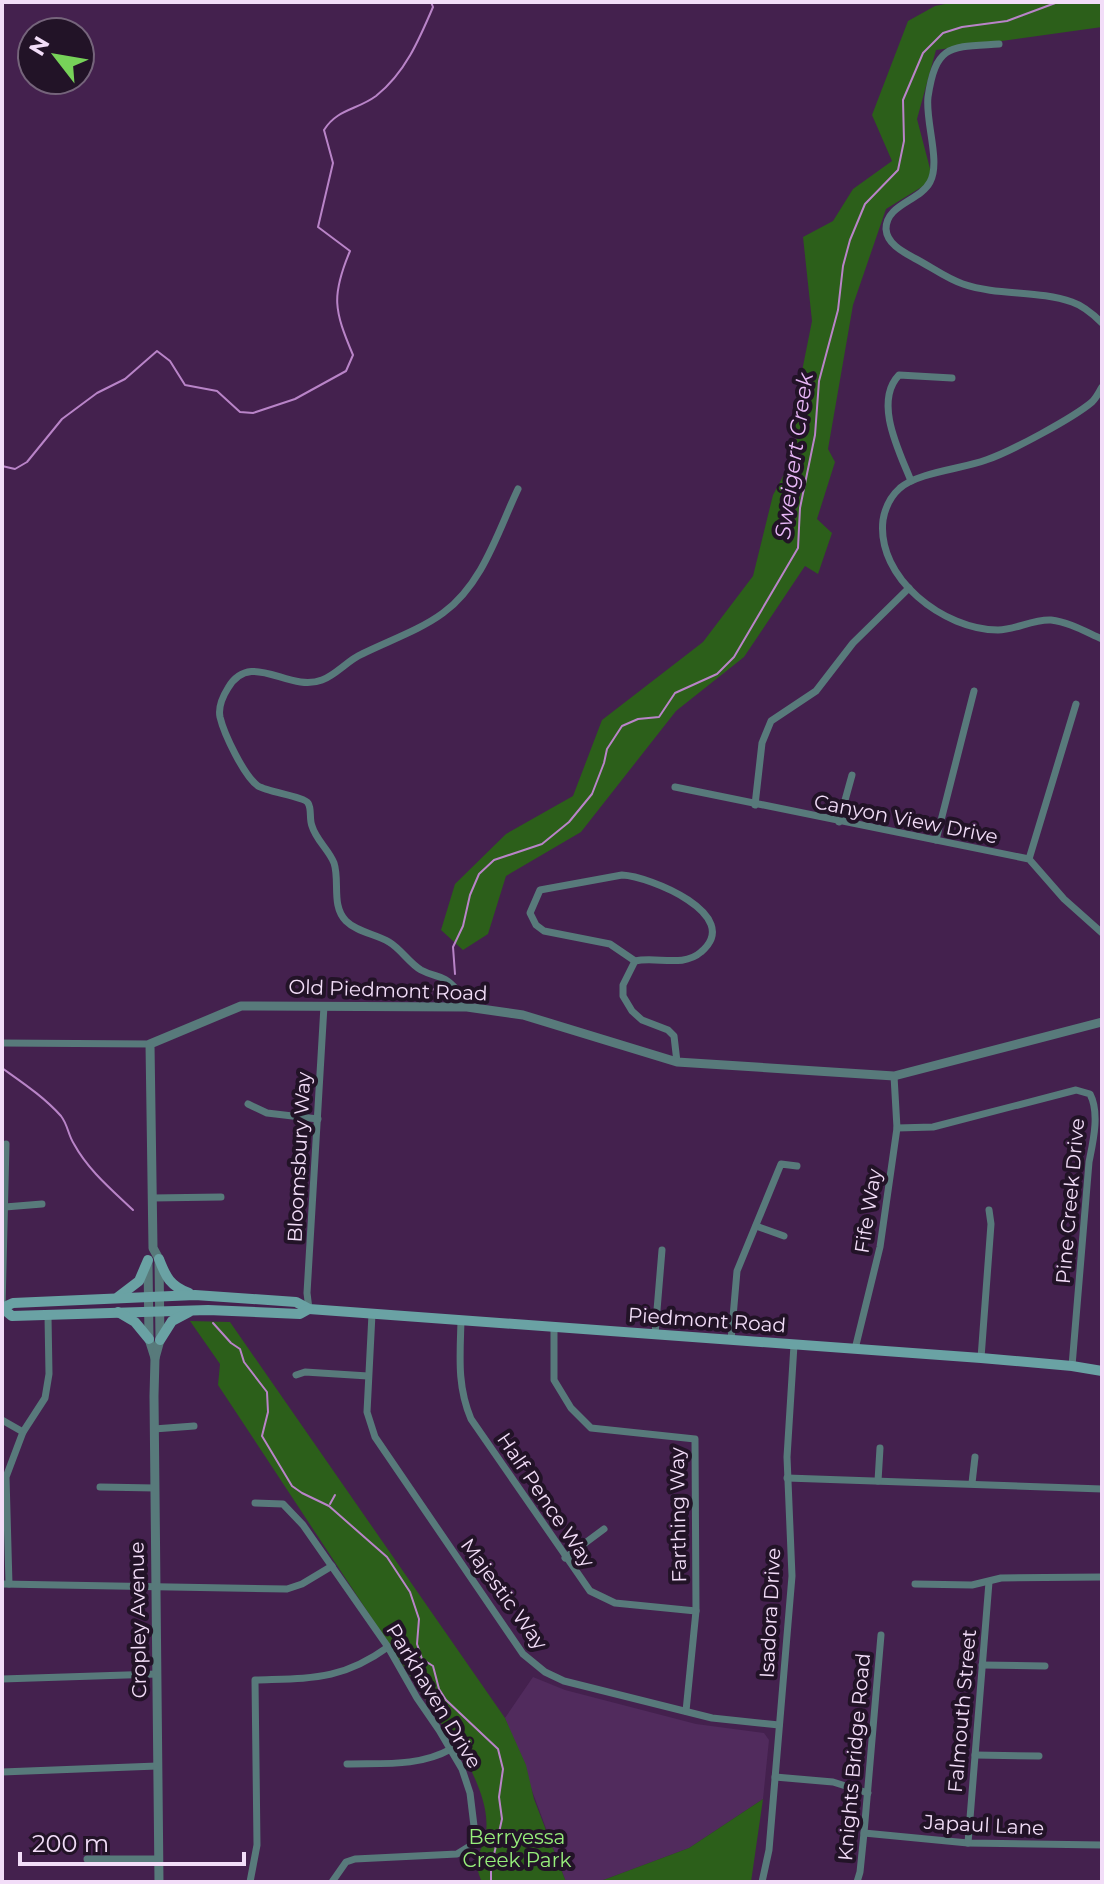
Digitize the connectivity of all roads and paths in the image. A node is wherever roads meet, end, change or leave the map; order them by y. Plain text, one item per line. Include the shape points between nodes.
1 (999, 44) dead end
2 (1102, 323) edge
3 (952, 378) dead end
4 (1102, 387) edge
5 (911, 481) junction
6 (518, 489) dead end
7 (909, 588) junction
8 (1102, 639) edge
9 (974, 691) dead end
10 (1076, 704) dead end
11 (852, 775) dead end
12 (675, 787) dead end
13 (755, 805) junction
14 (839, 822) junction
15 (936, 840) junction
16 (1029, 859) junction
17 (1102, 933) edge
18 (635, 961) junction
19 (324, 1006) junction
20 (457, 1007) junction
21 (1102, 1022) edge
22 (2, 1043) edge
23 (150, 1044) junction
24 (677, 1062) junction
25 (894, 1076) junction
26 (248, 1104) dead end
27 (318, 1119) junction
28 (897, 1128) junction
29 (6, 1144) dead end
30 (797, 1166) dead end
31 (221, 1197) dead end
32 (152, 1198) junction
33 (42, 1204) dead end
34 (5, 1207) junction
35 (989, 1210) dead end
36 (756, 1226) junction
37 (784, 1236) dead end
38 (662, 1250) dead end
39 (153, 1259) junction
40 (195, 1295) junction
41 (154, 1297) junction
42 (113, 1299) junction
43 (2, 1308) edge
44 (309, 1309) junction
45 (154, 1310) junction
46 (193, 1310) junction
47 (116, 1312) junction
48 (372, 1314) junction
49 (48, 1316) junction
50 (461, 1321) junction
51 (554, 1327) junction
52 (655, 1334) junction
53 (154, 1340) junction
54 (731, 1340) junction
55 (794, 1345) junction
56 (855, 1349) junction
57 (981, 1358) junction
58 (1072, 1366) junction
59 (1102, 1371) edge
60 (296, 1375) dead end
61 (368, 1376) junction
62 (2, 1420) edge
63 (194, 1426) dead end
64 (154, 1429) junction
65 (23, 1432) junction
66 (880, 1448) dead end
67 (975, 1457) dead end
68 (787, 1478) junction
69 (878, 1481) junction
70 (972, 1483) junction
71 (100, 1487) dead end
72 (155, 1488) junction
73 (1102, 1489) edge
74 (255, 1503) dead end
75 (604, 1529) dead end
76 (565, 1558) junction
77 (332, 1566) junction
78 (1102, 1577) edge
79 (989, 1582) junction
80 (6, 1584) edge
81 (915, 1584) dead end
82 (156, 1585) junction
83 (696, 1611) junction
84 (881, 1635) dead end
85 (388, 1647) junction
86 (982, 1665) junction
87 (1045, 1666) dead end
88 (157, 1674) junction
89 (2, 1679) edge
90 (686, 1711) junction
91 (779, 1725) junction
92 (451, 1749) junction
93 (975, 1755) junction
94 (1039, 1756) dead end
95 (347, 1764) dead end
96 (157, 1766) junction
97 (2, 1772) edge
98 (775, 1777) junction
99 (868, 1793) junction
100 (864, 1833) junction
101 (968, 1843) junction
102 (1102, 1845) edge
103 (87, 1859) dead end
104 (158, 1859) junction
105 (159, 1882) edge
106 (250, 1882) edge
107 (332, 1882) edge
108 (762, 1882) edge
109 (857, 1882) edge

1 - 2 street via 963,46 946,51 937,61 927,107 932,178 893,211 887,236 899,250 962,284 1073,302
3 - 5 street via 899,375 892,382 888,419
4 - 5 street via 1078,412 989,460
5 - 7 street via 891,498 883,522 890,557
6 - 20 street via 480,572 442,614 348,660 323,680 299,683 248,670 222,698 220,717 255,784 308,802 313,830 334,863 336,897 348,924 390,942 421,970 446,977 457,990
7 - 8 street via 964,625 996,630 1048,620
7 - 13 street via 853,643 816,691 771,721 762,743
9 - 15 street
10 - 16 street
11 - 14 street
12 - 13 street, Canyon View Drive
13 - 14 street, Canyon View Drive
14 - 15 street, Canyon View Drive
15 - 16 street, Canyon View Drive
16 - 17 street
18 - 18 street via 610,944 544,931 530,913 540,890 636,875 669,888 705,912 712,933 702,952 677,961
18 - 24 street via 623,996 642,1020 674,1036
19 - 20 street, Old Piedmont Road
19 - 23 street, Old Piedmont Road via 241,1006
19 - 27 street, Bloomsbury Way
20 - 24 street, Old Piedmont Road via 523,1015
21 - 25 street, Old Piedmont Road
22 - 23 street, Old Piedmont Road
23 - 32 street, Cropley Avenue
24 - 25 street, Old Piedmont Road
25 - 28 street, Fife Way
26 - 27 street via 267,1113
27 - 44 street, Bloomsbury Way
28 - 56 street, Fife Way via 880,1247
28 - 58 street, Pine Creek Drive via 933,1127 1076,1090 1090,1094 1094,1132
29 - 34 street
30 - 36 street via 781,1164
31 - 32 street
32 - 39 street, Cropley Avenue
33 - 34 street
34 - 43 street
35 - 57 street
36 - 37 street
36 - 54 street via 737,1271
38 - 52 street
39 - 40 main road via 171,1284
39 - 41 street, Cropley Avenue
39 - 42 main road via 139,1281
40 - 41 main road, Piedmont Road
40 - 44 main road, Piedmont Road via 296,1302
41 - 42 main road, Piedmont Road
41 - 45 street, Cropley Avenue
42 - 43 main road, Piedmont Road via 13,1303
43 - 49 main road, Piedmont Road via 12,1316
44 - 46 main road, Piedmont Road via 300,1314
44 - 48 main road, Piedmont Road
45 - 46 main road, Piedmont Road
45 - 47 main road, Piedmont Road
45 - 53 street, Cropley Avenue
46 - 53 main road via 172,1321
47 - 49 main road, Piedmont Road
47 - 53 main road
48 - 50 main road, Piedmont Road
48 - 61 street, Majestic Way
49 - 65 street via 45,1398
50 - 51 main road, Piedmont Road
50 - 76 street, Half Pence Way via 462,1399
51 - 52 main road, Piedmont Road
51 - 83 street, Farthing Way via 554,1380 591,1428 695,1439
52 - 54 main road, Piedmont Road
53 - 64 street, Cropley Avenue
54 - 55 main road, Piedmont Road
55 - 56 main road, Piedmont Road
55 - 68 street, Isadora Drive
56 - 57 main road, Piedmont Road
57 - 58 main road, Piedmont Road
58 - 59 main road, Piedmont Road
60 - 61 street
61 - 90 street, Majestic Way via 367,1412 375,1437 523,1654 564,1681
62 - 65 street
63 - 64 street
64 - 72 street, Cropley Avenue
65 - 80 street via 6,1477
66 - 69 street
67 - 70 street
68 - 69 street
68 - 91 street, Isadora Drive via 792,1576
69 - 70 street
70 - 73 street
71 - 72 street
72 - 82 street, Cropley Avenue
74 - 77 street, Parkhaven Drive via 283,1504
75 - 76 street
76 - 83 street, Half Pence Way via 590,1591 615,1603
77 - 82 street via 287,1589
77 - 85 street, Parkhaven Drive
78 - 79 street
79 - 81 street
79 - 86 street, Falmouth Street
80 - 82 street
82 - 88 street, Cropley Avenue
83 - 90 street, Farthing Way
84 - 99 street, Knights Bridge Road
85 - 92 street, Parkhaven Drive
85 - 106 street via 357,1666 324,1677 255,1680 257,1845
86 - 87 street
86 - 93 street, Falmouth Street
88 - 89 street
88 - 96 street, Cropley Avenue
90 - 91 street, Majestic Way
91 - 98 street, Isadora Drive
92 - 95 street via 408,1763
92 - 107 street, Parkhaven Drive via 472,1801 474,1826 466,1850 355,1859 346,1862
93 - 94 street
93 - 101 street, Falmouth Street
96 - 97 street
96 - 104 street, Cropley Avenue
98 - 99 street via 833,1782
98 - 108 street, Isadora Drive
99 - 100 street, Knights Bridge Road
100 - 101 street, Japaul Lane
100 - 109 street, Knights Bridge Road
101 - 102 street, Japaul Lane
103 - 104 street
104 - 105 street, Cropley Avenue

